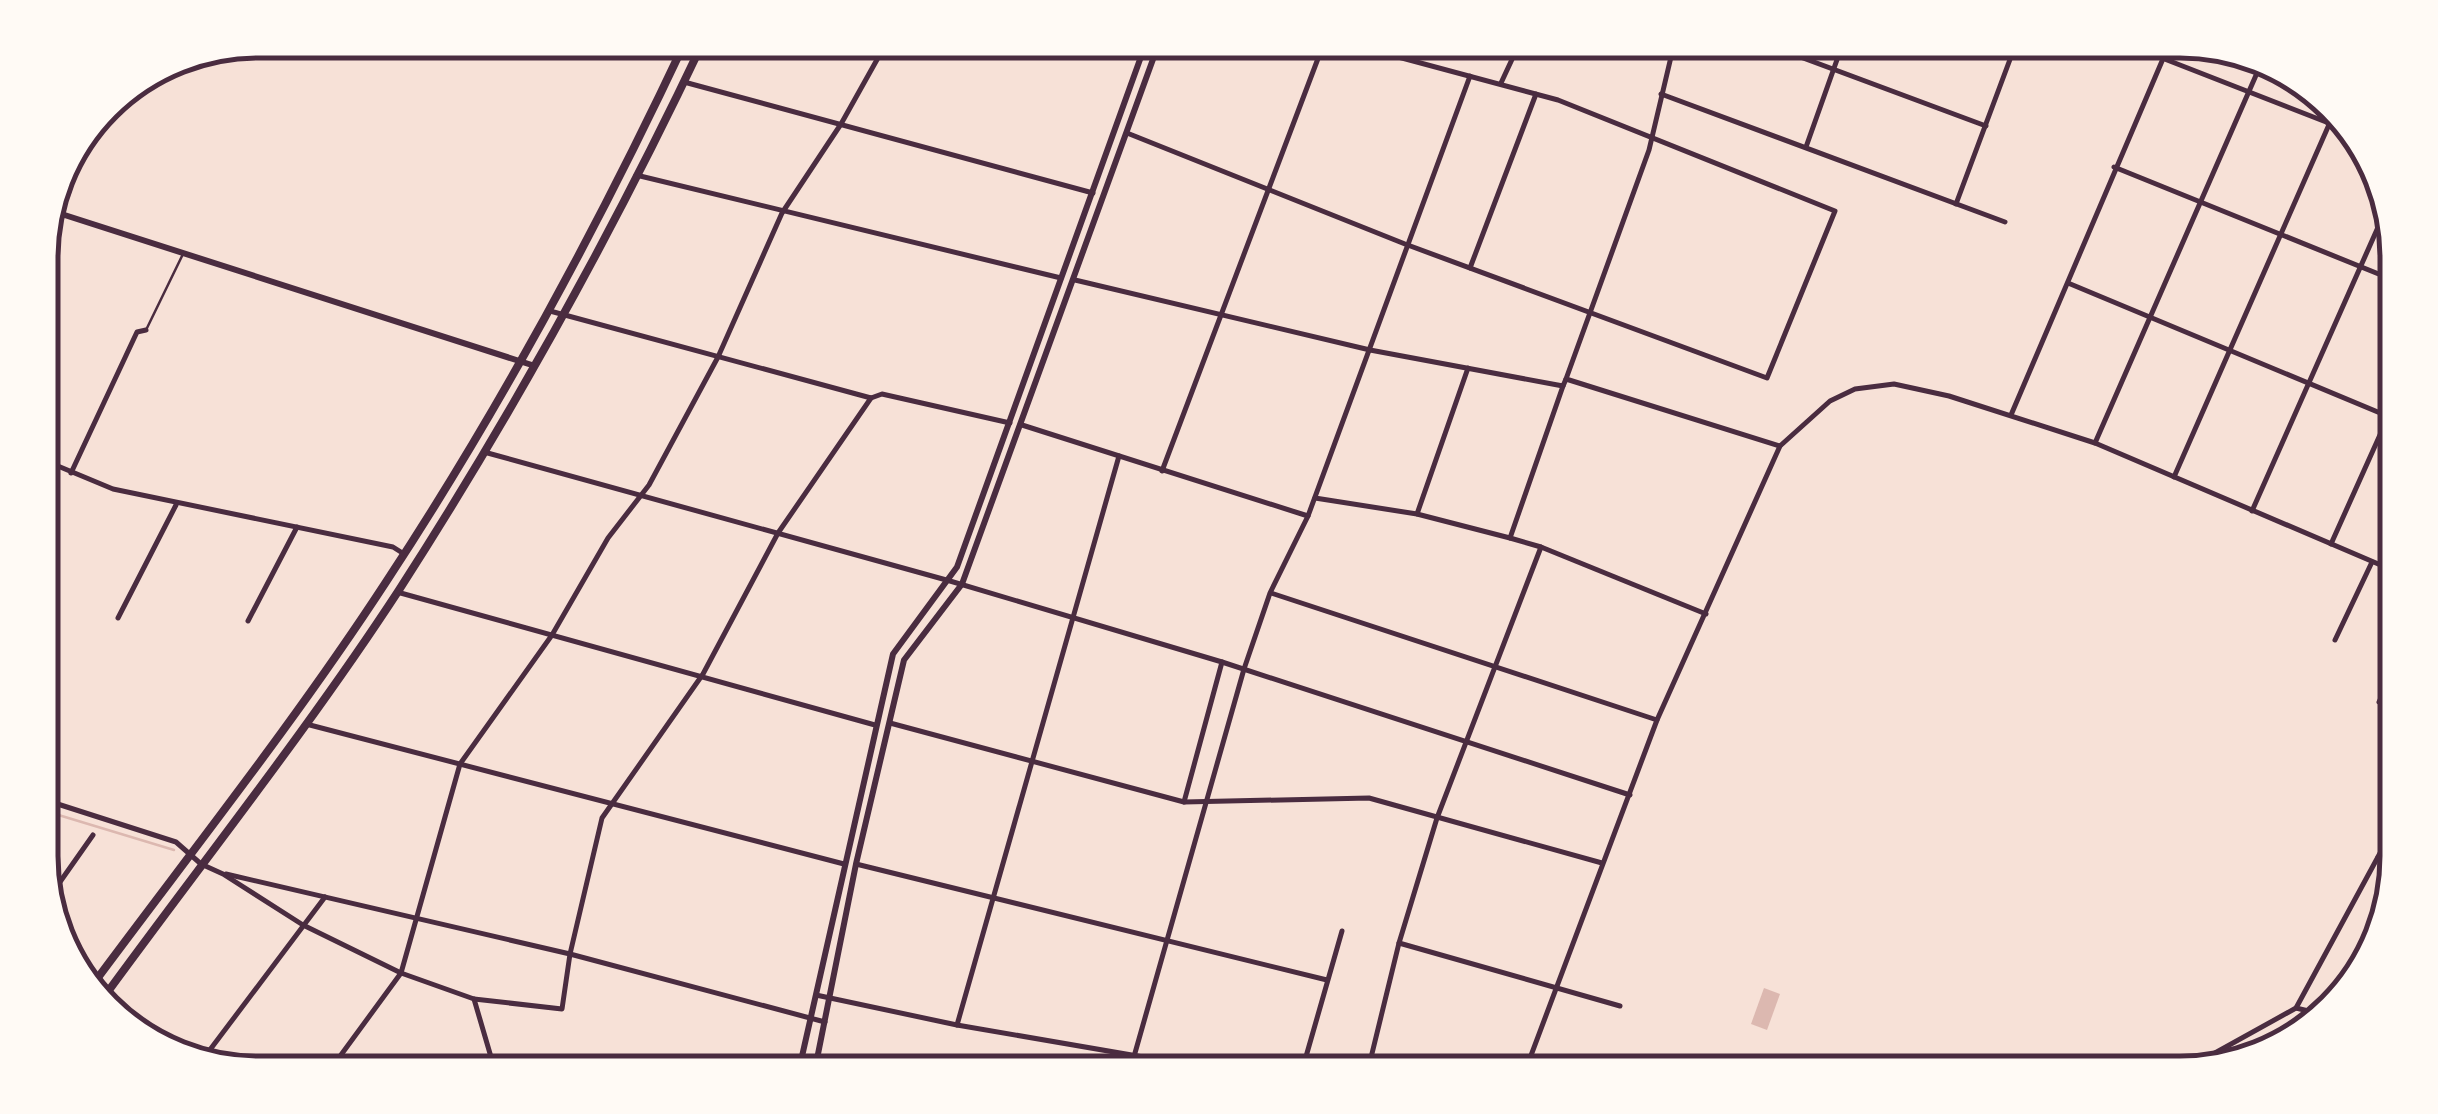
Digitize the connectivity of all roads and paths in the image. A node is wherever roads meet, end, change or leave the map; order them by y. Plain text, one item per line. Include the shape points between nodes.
1 (677, 58) edge
2 (695, 58) edge
3 (878, 58) edge
4 (1139, 58) edge
5 (1153, 58) edge
6 (1317, 58) edge
7 (1401, 58) edge
8 (1512, 58) edge
9 (1670, 58) edge
10 (1804, 58) edge
11 (1838, 58) edge
12 (2011, 58) edge
13 (2162, 58) joint
14 (1834, 69) junction
15 (2257, 73) edge
16 (1470, 76) junction
17 (684, 82) junction
18 (1500, 84) junction
19 (2249, 91) junction
20 (1536, 94) junction
21 (1660, 94) junction
22 (2326, 120) edge
23 (841, 124) junction
24 (2329, 124) edge
25 (1986, 126) junction
26 (1126, 134) junction
27 (1648, 140) junction
28 (1806, 147) junction
29 (2114, 167) junction
30 (636, 175) junction
31 (1268, 188) junction
32 (1093, 193) junction
33 (2201, 198) junction
34 (1956, 204) junction
35 (62, 214) edge
36 (782, 214) junction
37 (2005, 222) dead end
38 (2378, 228) edge
39 (2278, 232) junction
40 (1404, 244) junction
41 (183, 253) junction
42 (2360, 265) junction
43 (1470, 268) junction
44 (2380, 274) edge
45 (1062, 278) junction
46 (1075, 280) junction
47 (2068, 284) junction
48 (550, 311) junction
49 (1590, 311) junction
50 (564, 316) junction
51 (1223, 317) junction
52 (2150, 317) junction
53 (146, 330) joint
54 (1370, 350) junction
55 (2228, 350) junction
56 (718, 358) junction
57 (524, 360) junction
58 (536, 367) junction
59 (1468, 368) junction
60 (1564, 382) junction
61 (2308, 383) junction
62 (872, 398) junction
63 (2380, 414) edge
64 (2011, 416) junction
65 (1010, 422) junction
66 (1022, 424) junction
67 (2380, 435) edge
68 (2095, 442) junction
69 (1780, 446) junction
70 (484, 452) junction
71 (1119, 456) junction
72 (58, 466) edge
73 (1162, 470) junction
74 (71, 473) junction
75 (2174, 477) junction
76 (639, 496) junction
77 (1314, 498) junction
78 (176, 504) junction
79 (2252, 511) junction
80 (1417, 514) junction
81 (1308, 516) junction
82 (297, 527) junction
83 (778, 532) junction
84 (1510, 538) junction
85 (2331, 544) junction
86 (1541, 546) junction
87 (404, 554) junction
88 (2372, 562) junction
89 (2380, 565) edge
90 (950, 580) junction
91 (962, 584) junction
92 (398, 592) junction
93 (1270, 593) junction
94 (1706, 614) junction
95 (1073, 617) junction
96 (118, 618) dead end
97 (248, 621) dead end
98 (552, 634) junction
99 (2336, 640) dead end
100 (1222, 662) junction
101 (1494, 666) junction
102 (1244, 668) junction
103 (703, 674) junction
104 (1658, 720) junction
105 (888, 722) junction
106 (303, 724) junction
107 (875, 725) junction
108 (1467, 741) junction
109 (1031, 762) junction
110 (460, 764) junction
111 (1630, 795) junction
112 (611, 800) junction
113 (1184, 802) junction
114 (58, 804) edge
115 (1202, 804) junction
116 (1437, 818) junction
117 (93, 835) dead end
118 (2380, 853) edge
119 (188, 856) junction
120 (2378, 857) joint
121 (1602, 863) junction
122 (200, 864) junction
123 (844, 864) junction
124 (856, 864) junction
125 (224, 874) junction
126 (59, 880) edge
127 (325, 898) junction
128 (991, 900) junction
129 (416, 920) junction
130 (303, 925) junction
131 (1342, 931) dead end
132 (1164, 940) junction
133 (1399, 944) junction
134 (570, 954) junction
135 (401, 973) junction
136 (98, 977) edge
137 (1327, 980) junction
138 (1555, 988) junction
139 (109, 990) edge
140 (816, 995) junction
141 (474, 998) junction
142 (829, 998) junction
143 (1620, 1006) dead end
144 (2296, 1008) junction
145 (2307, 1011) edge
146 (810, 1018) junction
147 (826, 1022) junction
148 (957, 1025) junction
149 (209, 1051) edge
150 (1135, 1053) junction
151 (2215, 1053) edge
152 (341, 1056) edge
153 (490, 1056) edge
154 (802, 1056) edge
155 (818, 1056) edge
156 (1150, 1056) edge
157 (1306, 1056) edge
158 (1371, 1056) edge
159 (1530, 1056) edge

1 - 48 main road
2 - 17 main road
3 - 23 street
4 - 32 main road
5 - 26 main road
6 - 31 street
7 - 16 street
8 - 18 street
9 - 21 street
10 - 14 street
11 - 14 street
12 - 25 street
13 - 19 street
13 - 29 street
14 - 25 street
14 - 28 street
15 - 19 street
16 - 18 street
16 - 40 street
17 - 23 street
17 - 30 main road
18 - 20 street
19 - 22 street
19 - 33 street
20 - 27 street
20 - 43 street
21 - 27 street
21 - 28 street
23 - 32 street
23 - 36 street
24 - 39 street
25 - 34 street
26 - 31 street
26 - 46 main road
27 - 49 street
27 - 49 street via 1835,212 1767,378
28 - 34 street
29 - 33 street
29 - 47 street
30 - 36 street
30 - 50 main road
31 - 40 street
31 - 51 street
32 - 45 main road
33 - 39 street
33 - 52 street
34 - 37 street
35 - 41 main road
36 - 45 street
36 - 56 street
38 - 42 street
39 - 42 street
39 - 55 street
40 - 43 street
40 - 54 street
41 - 53 lane
41 - 57 main road
42 - 44 street
42 - 61 street
43 - 49 street
45 - 65 main road
46 - 51 street
46 - 66 main road
47 - 52 street
47 - 64 street
48 - 50 street
48 - 57 main road
49 - 60 street
50 - 56 street
50 - 58 main road
51 - 54 street
51 - 73 street
52 - 55 street
52 - 68 street
53 - 74 street via 137,332
54 - 59 street
54 - 77 street
55 - 61 street
55 - 75 street
56 - 62 street
56 - 76 street
57 - 58 main road
57 - 87 main road
58 - 70 main road
59 - 60 street
59 - 80 street
60 - 69 street
60 - 84 street
61 - 63 street
61 - 79 street
62 - 65 street via 882,394
62 - 83 street
64 - 68 street
64 - 69 street via 1916,388 1877,385 1830,401
65 - 90 main road
66 - 71 street
66 - 91 main road
67 - 85 street
68 - 75 street
69 - 94 street
70 - 76 street
70 - 92 main road
71 - 73 street
71 - 95 street
72 - 74 street
73 - 81 street
74 - 78 street
75 - 79 street
76 - 83 street
76 - 98 street
77 - 80 street
77 - 81 street
78 - 82 street
78 - 96 street
79 - 85 street
80 - 84 street
81 - 93 street
82 - 87 street
82 - 97 street
83 - 90 street
83 - 103 street
84 - 86 street
85 - 88 street
86 - 94 street
86 - 101 street
87 - 119 main road
88 - 89 street
88 - 99 street
90 - 91 street
90 - 107 main road via 894,654
91 - 95 street
91 - 105 main road via 904,660
92 - 98 street
92 - 106 main road
93 - 101 street
93 - 102 street
94 - 104 street
95 - 100 street
95 - 109 street
98 - 103 street
98 - 110 street
100 - 102 street
100 - 113 street
101 - 104 street
101 - 108 street
102 - 108 street
102 - 115 street
103 - 107 street
103 - 112 street
104 - 111 street
105 - 109 street
105 - 124 main road
106 - 110 street
106 - 122 main road
107 - 123 main road
108 - 111 street
108 - 116 street
109 - 113 street
109 - 128 street
110 - 112 street
110 - 129 street
111 - 121 street
112 - 123 street
112 - 134 street
113 - 115 street
114 - 119 street via 176,842
115 - 116 street via 1369,798
115 - 132 street
116 - 121 street
116 - 133 street
117 - 126 street
118 - 120 street
119 - 122 street
119 - 136 main road
120 - 144 street
121 - 138 street
122 - 125 street
122 - 139 main road
123 - 140 main road
124 - 128 street
124 - 142 main road
125 - 127 street
125 - 130 street
127 - 129 street
127 - 130 street
128 - 132 street
128 - 148 street
129 - 134 street
129 - 135 street
130 - 135 street
130 - 149 street
131 - 137 street
132 - 137 street
132 - 150 street
133 - 138 street
133 - 158 street
134 - 141 street via 562,1009
134 - 146 street
135 - 141 street
135 - 152 street
137 - 157 street
138 - 143 street
138 - 159 street
140 - 142 street
140 - 146 main road
141 - 153 street
142 - 147 main road
142 - 148 street
144 - 145 street
144 - 151 street
146 - 147 street
146 - 154 main road
147 - 155 main road
148 - 150 street
150 - 156 street

